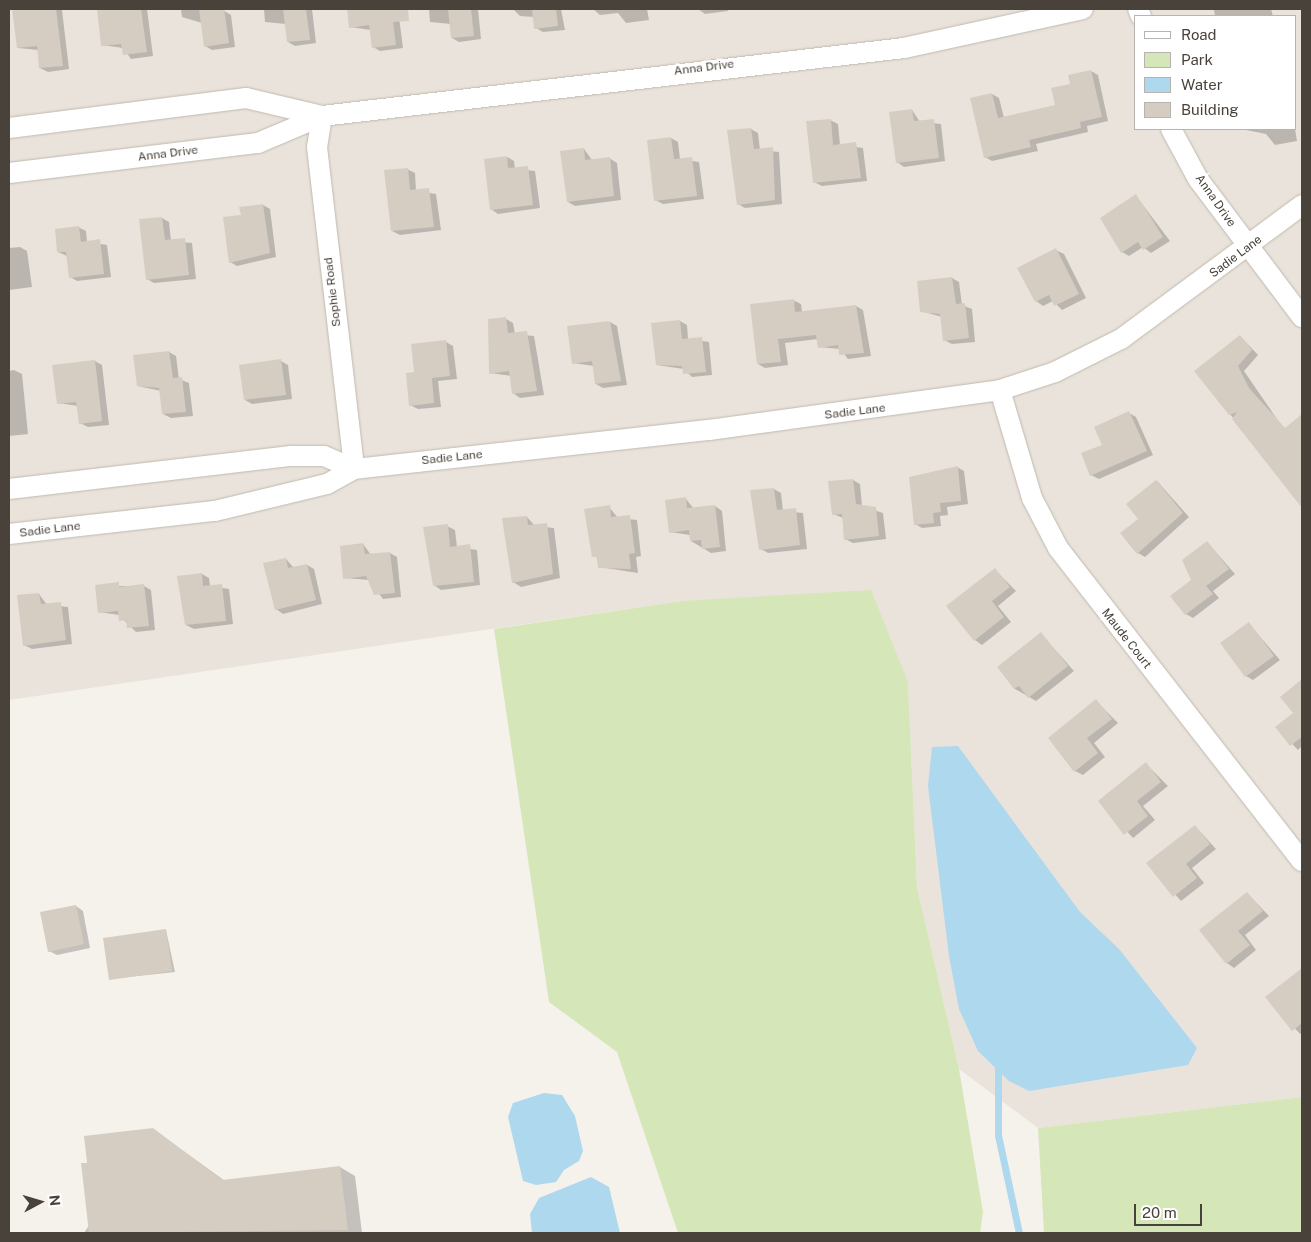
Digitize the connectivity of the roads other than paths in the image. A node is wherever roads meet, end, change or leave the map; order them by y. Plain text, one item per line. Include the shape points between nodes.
1 (1083, 9) edge
2 (322, 116) junction
3 (9, 128) edge
4 (1171, 130) edge
5 (9, 172) edge
6 (1302, 205) edge
7 (1248, 248) junction
8 (1302, 317) edge
9 (1000, 390) junction
10 (354, 469) junction
11 (9, 489) edge
12 (9, 534) edge
13 (1302, 860) edge

1 - 2 street, Anna Drive via 904,48
2 - 3 street, Anna Drive via 246,98
2 - 5 street, Anna Drive via 258,143
2 - 10 street, Sophie Road via 316,147
4 - 7 street, Anna Drive via 1198,179
6 - 7 street, Sadie Lane
7 - 8 street, Anna Drive
7 - 9 street, Sadie Lane via 1121,340 1056,372
9 - 10 street, Sadie Lane via 709,430
9 - 13 street, Maude Court via 1032,498 1058,548
10 - 11 street, Sadie Lane via 324,456 290,456
10 - 12 street, Sadie Lane via 327,484 215,511

